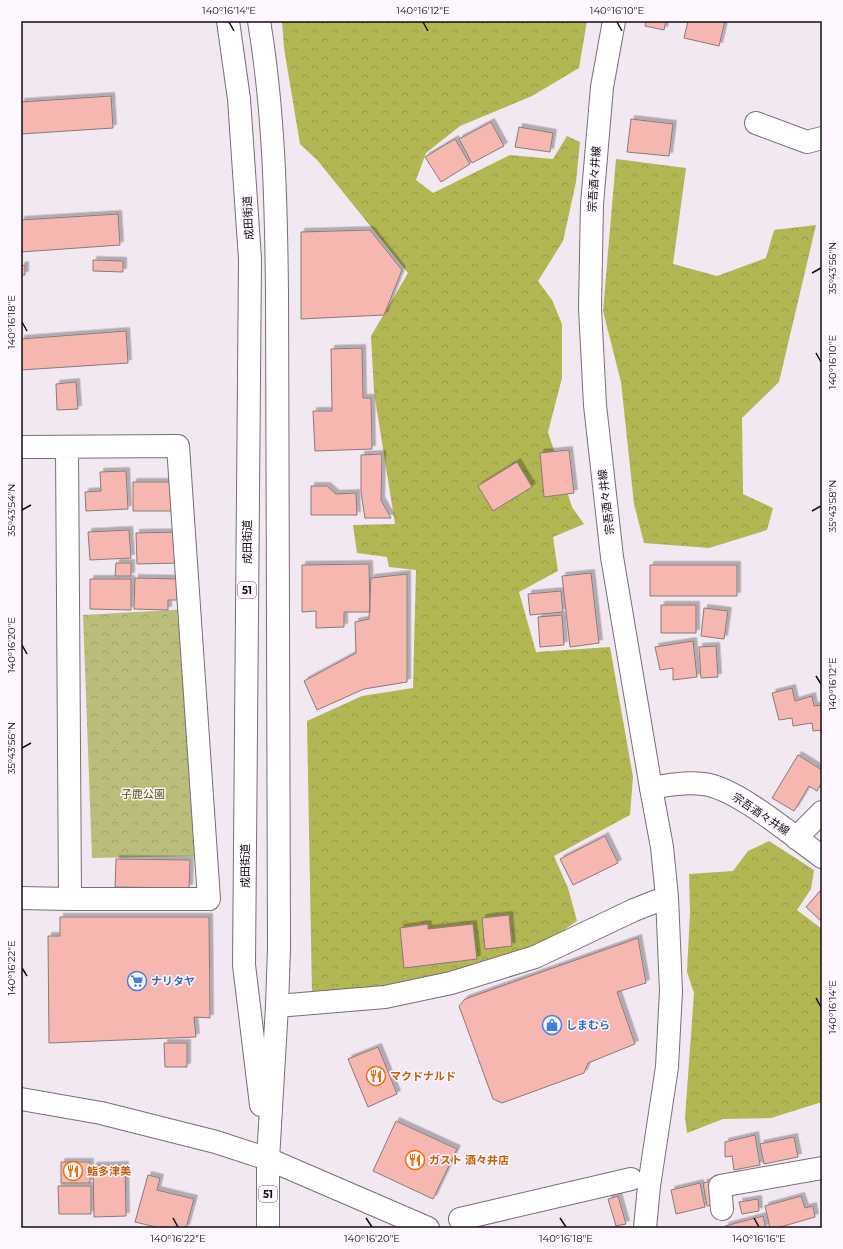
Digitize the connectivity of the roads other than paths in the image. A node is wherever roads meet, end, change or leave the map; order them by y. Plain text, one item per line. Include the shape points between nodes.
1 (228, 21) edge
2 (259, 21) edge
3 (614, 21) edge
4 (756, 123) dead end
5 (822, 138) edge
6 (21, 447) edge
7 (67, 447) junction
8 (651, 788) junction
9 (822, 812) edge
10 (796, 838) junction
11 (822, 857) edge
12 (667, 897) junction
13 (21, 898) edge
14 (70, 899) junction
15 (277, 1006) junction
16 (21, 1099) edge
17 (268, 1159) junction
18 (821, 1172) edge
19 (631, 1179) dead end
20 (722, 1208) dead end
21 (460, 1219) dead end
22 (416, 1225) edge
23 (268, 1228) edge
24 (645, 1228) edge

1 - 17 main road, 成田街道 / 51 via 239,99 250,258 244,965
2 - 15 main road, 成田街道 / 51 via 266,65 276,202 279,916
3 - 8 main road, 宗吾酒々井線 via 602,87 592,204 590,316 595,404 612,557
4 - 5 main road via 807,142
6 - 7 main road
7 - 14 main road
7 - 14 main road via 178,446 210,899
8 - 10 main road, 宗吾酒々井線 via 679,784 703,784 717,788 736,796
8 - 12 main road via 662,847
9 - 10 main road
10 - 11 main road, 宗吾酒々井線
12 - 15 main road via 535,957 451,983 385,997
12 - 24 main road via 671,991 667,1067
13 - 14 main road
15 - 17 main road, 成田街道 / 51
16 - 17 main road via 147,1124
17 - 22 main road
17 - 23 main road, 成田街道 / 51
18 - 20 main road via 720,1186
19 - 21 main road

